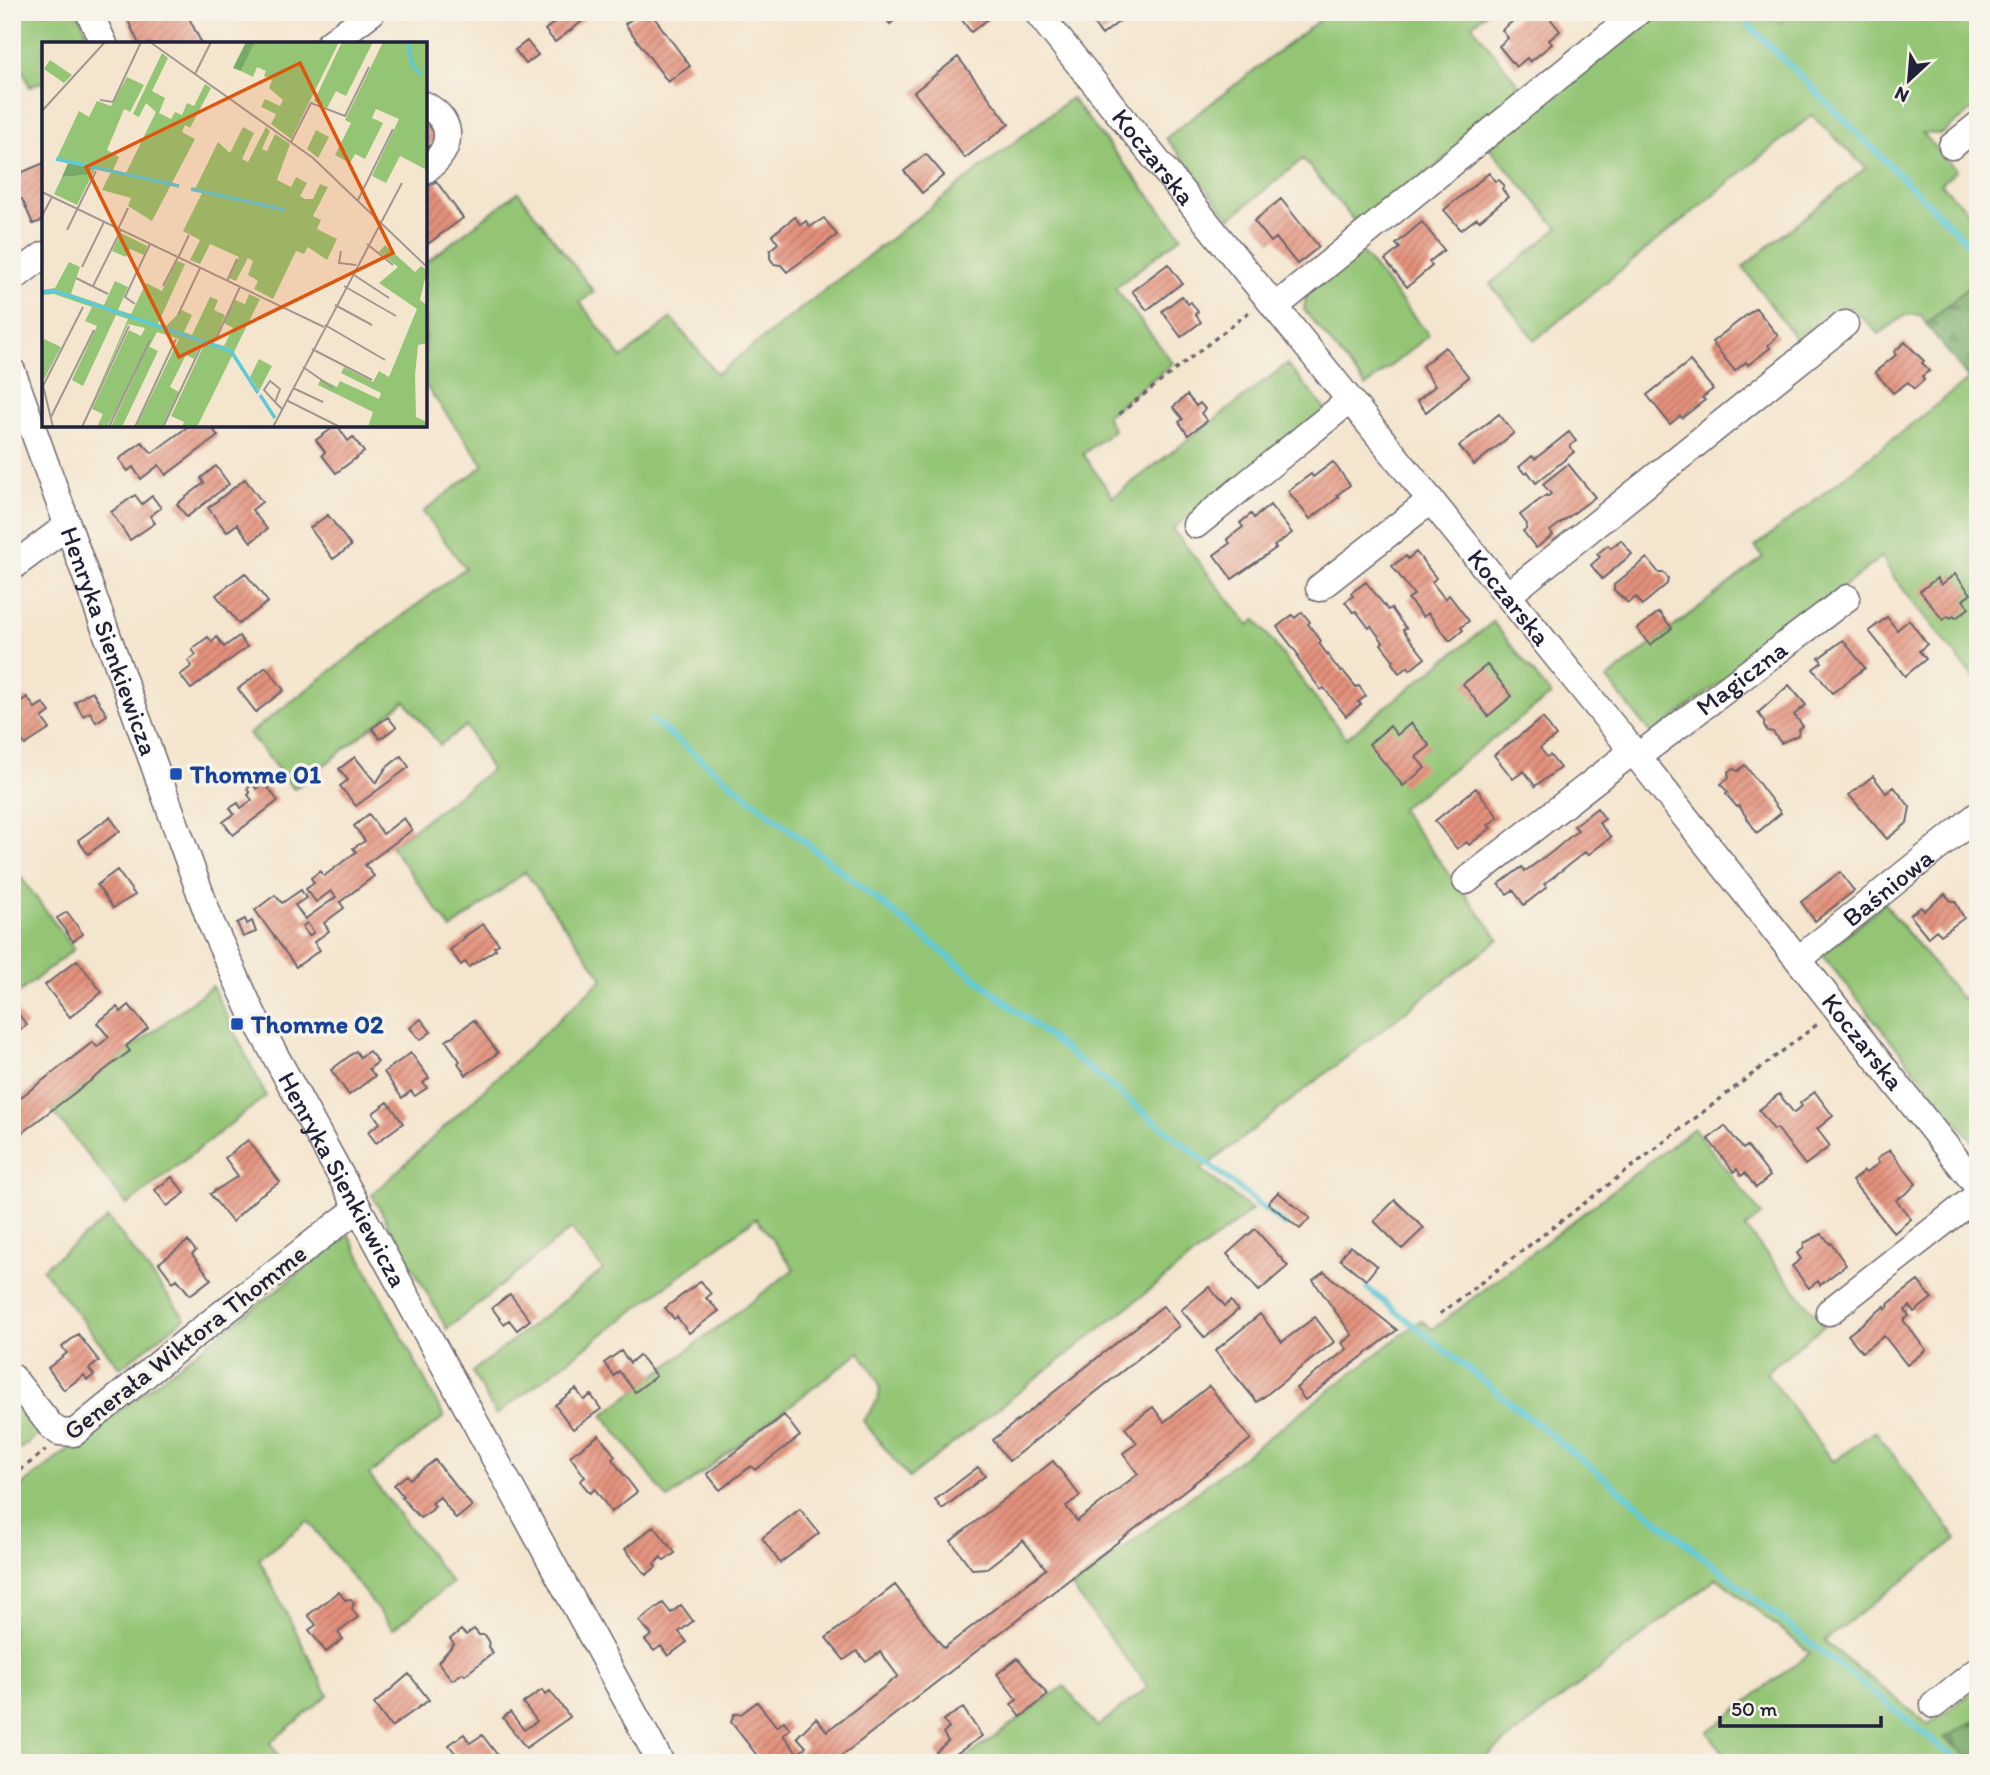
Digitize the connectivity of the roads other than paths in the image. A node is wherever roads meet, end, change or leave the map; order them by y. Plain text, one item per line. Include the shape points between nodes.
1 (89, 12) edge
2 (372, 12) edge
3 (1037, 12) edge
4 (1638, 12) edge
5 (103, 42) edge
6 (332, 42) edge
7 (427, 106) edge
8 (1978, 125) edge
9 (1952, 146) dead end
10 (427, 169) edge
11 (42, 257) edge
12 (12, 279) edge
13 (1271, 303) junction
14 (1845, 324) dead end
15 (12, 371) edge
16 (1350, 400) junction
17 (1431, 500) junction
18 (1196, 525) dead end
19 (68, 526) junction
20 (12, 567) edge
21 (1319, 588) dead end
22 (1507, 595) junction
23 (1847, 598) dead end
24 (1635, 754) junction
25 (1978, 815) edge
26 (1466, 881) dead end
27 (1799, 959) junction
28 (1974, 1173) edge
29 (1978, 1195) edge
30 (358, 1208) junction
31 (1829, 1312) dead end
32 (12, 1377) edge
33 (1978, 1670) edge
34 (1934, 1705) dead end
35 (661, 1763) edge

1 - 5 street
2 - 6 street
3 - 13 street, Koczarska
4 - 13 street
7 - 10 street via 446,122 448,136 438,161
8 - 9 street
11 - 12 street
13 - 16 street, Koczarska
14 - 22 street
15 - 19 street, Henryka Sienkiewicza
16 - 17 street, Koczarska
16 - 18 street
17 - 21 street
17 - 22 street, Koczarska
19 - 20 street
19 - 30 street, Henryka Sienkiewicza via 211,923 252,1013
22 - 24 street, Koczarska
23 - 24 street, Magiczna
24 - 26 street, Magiczna
24 - 27 street, Koczarska
25 - 27 street, Baśniowa
27 - 28 street, Koczarska
29 - 31 street
30 - 32 street, Generała Wiktora Thomme via 74,1433 51,1426
30 - 35 street, Henryka Sienkiewicza
33 - 34 street

